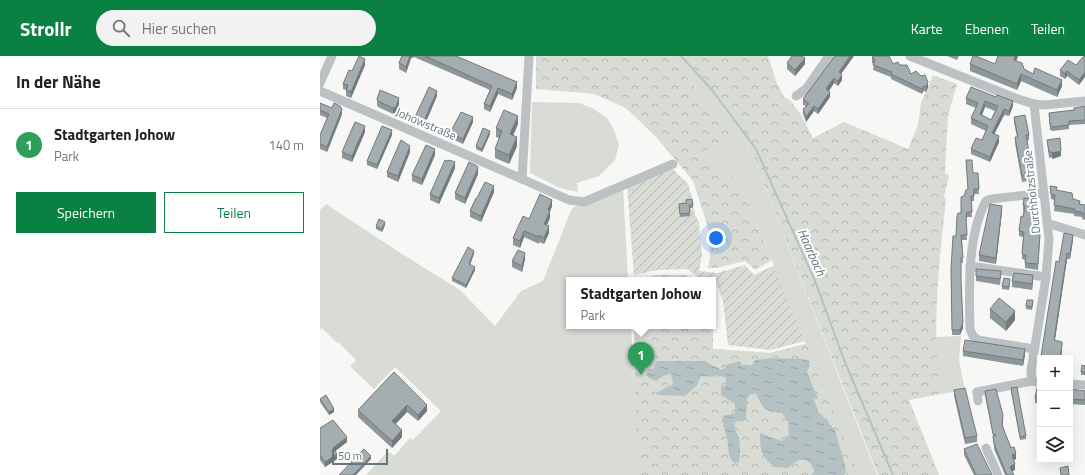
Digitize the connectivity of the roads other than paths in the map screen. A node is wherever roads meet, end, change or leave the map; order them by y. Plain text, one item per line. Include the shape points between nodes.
1 (332, 56) edge
2 (529, 56) edge
3 (829, 56) edge
4 (910, 56) edge
5 (320, 83) edge
6 (320, 92) edge
7 (796, 96) dead end
8 (1085, 101) edge
9 (1034, 104) junction
10 (673, 164) dead end
11 (522, 180) junction
12 (1044, 193) junction
13 (1047, 223) junction
14 (1085, 235) edge
15 (970, 266) junction
16 (1046, 277) junction
17 (1034, 349) junction
18 (1036, 382) edge
19 (1073, 384) edge
20 (1085, 385) edge
21 (978, 401) dead end
22 (986, 448) dead end
23 (998, 475) edge

1 - 5 street
2 - 11 street
3 - 7 street via 806,89
4 - 9 street
6 - 11 street, Johowstraße
8 - 9 street
9 - 12 street, Durchholzstraße
10 - 11 street, Johowstraße via 584,202 569,200
12 - 13 street, Durchholzstraße
12 - 15 street via 986,201 976,231
13 - 14 street
13 - 16 street, Durchholzstraße via 1049,238
15 - 16 street
15 - 17 street via 970,329 973,336 978,340
16 - 17 street, Durchholzstraße
17 - 18 street, Durchholzstraße via 1031,371
18 - 21 street, Durchholzstraße via 977,392
19 - 20 street
22 - 23 street

